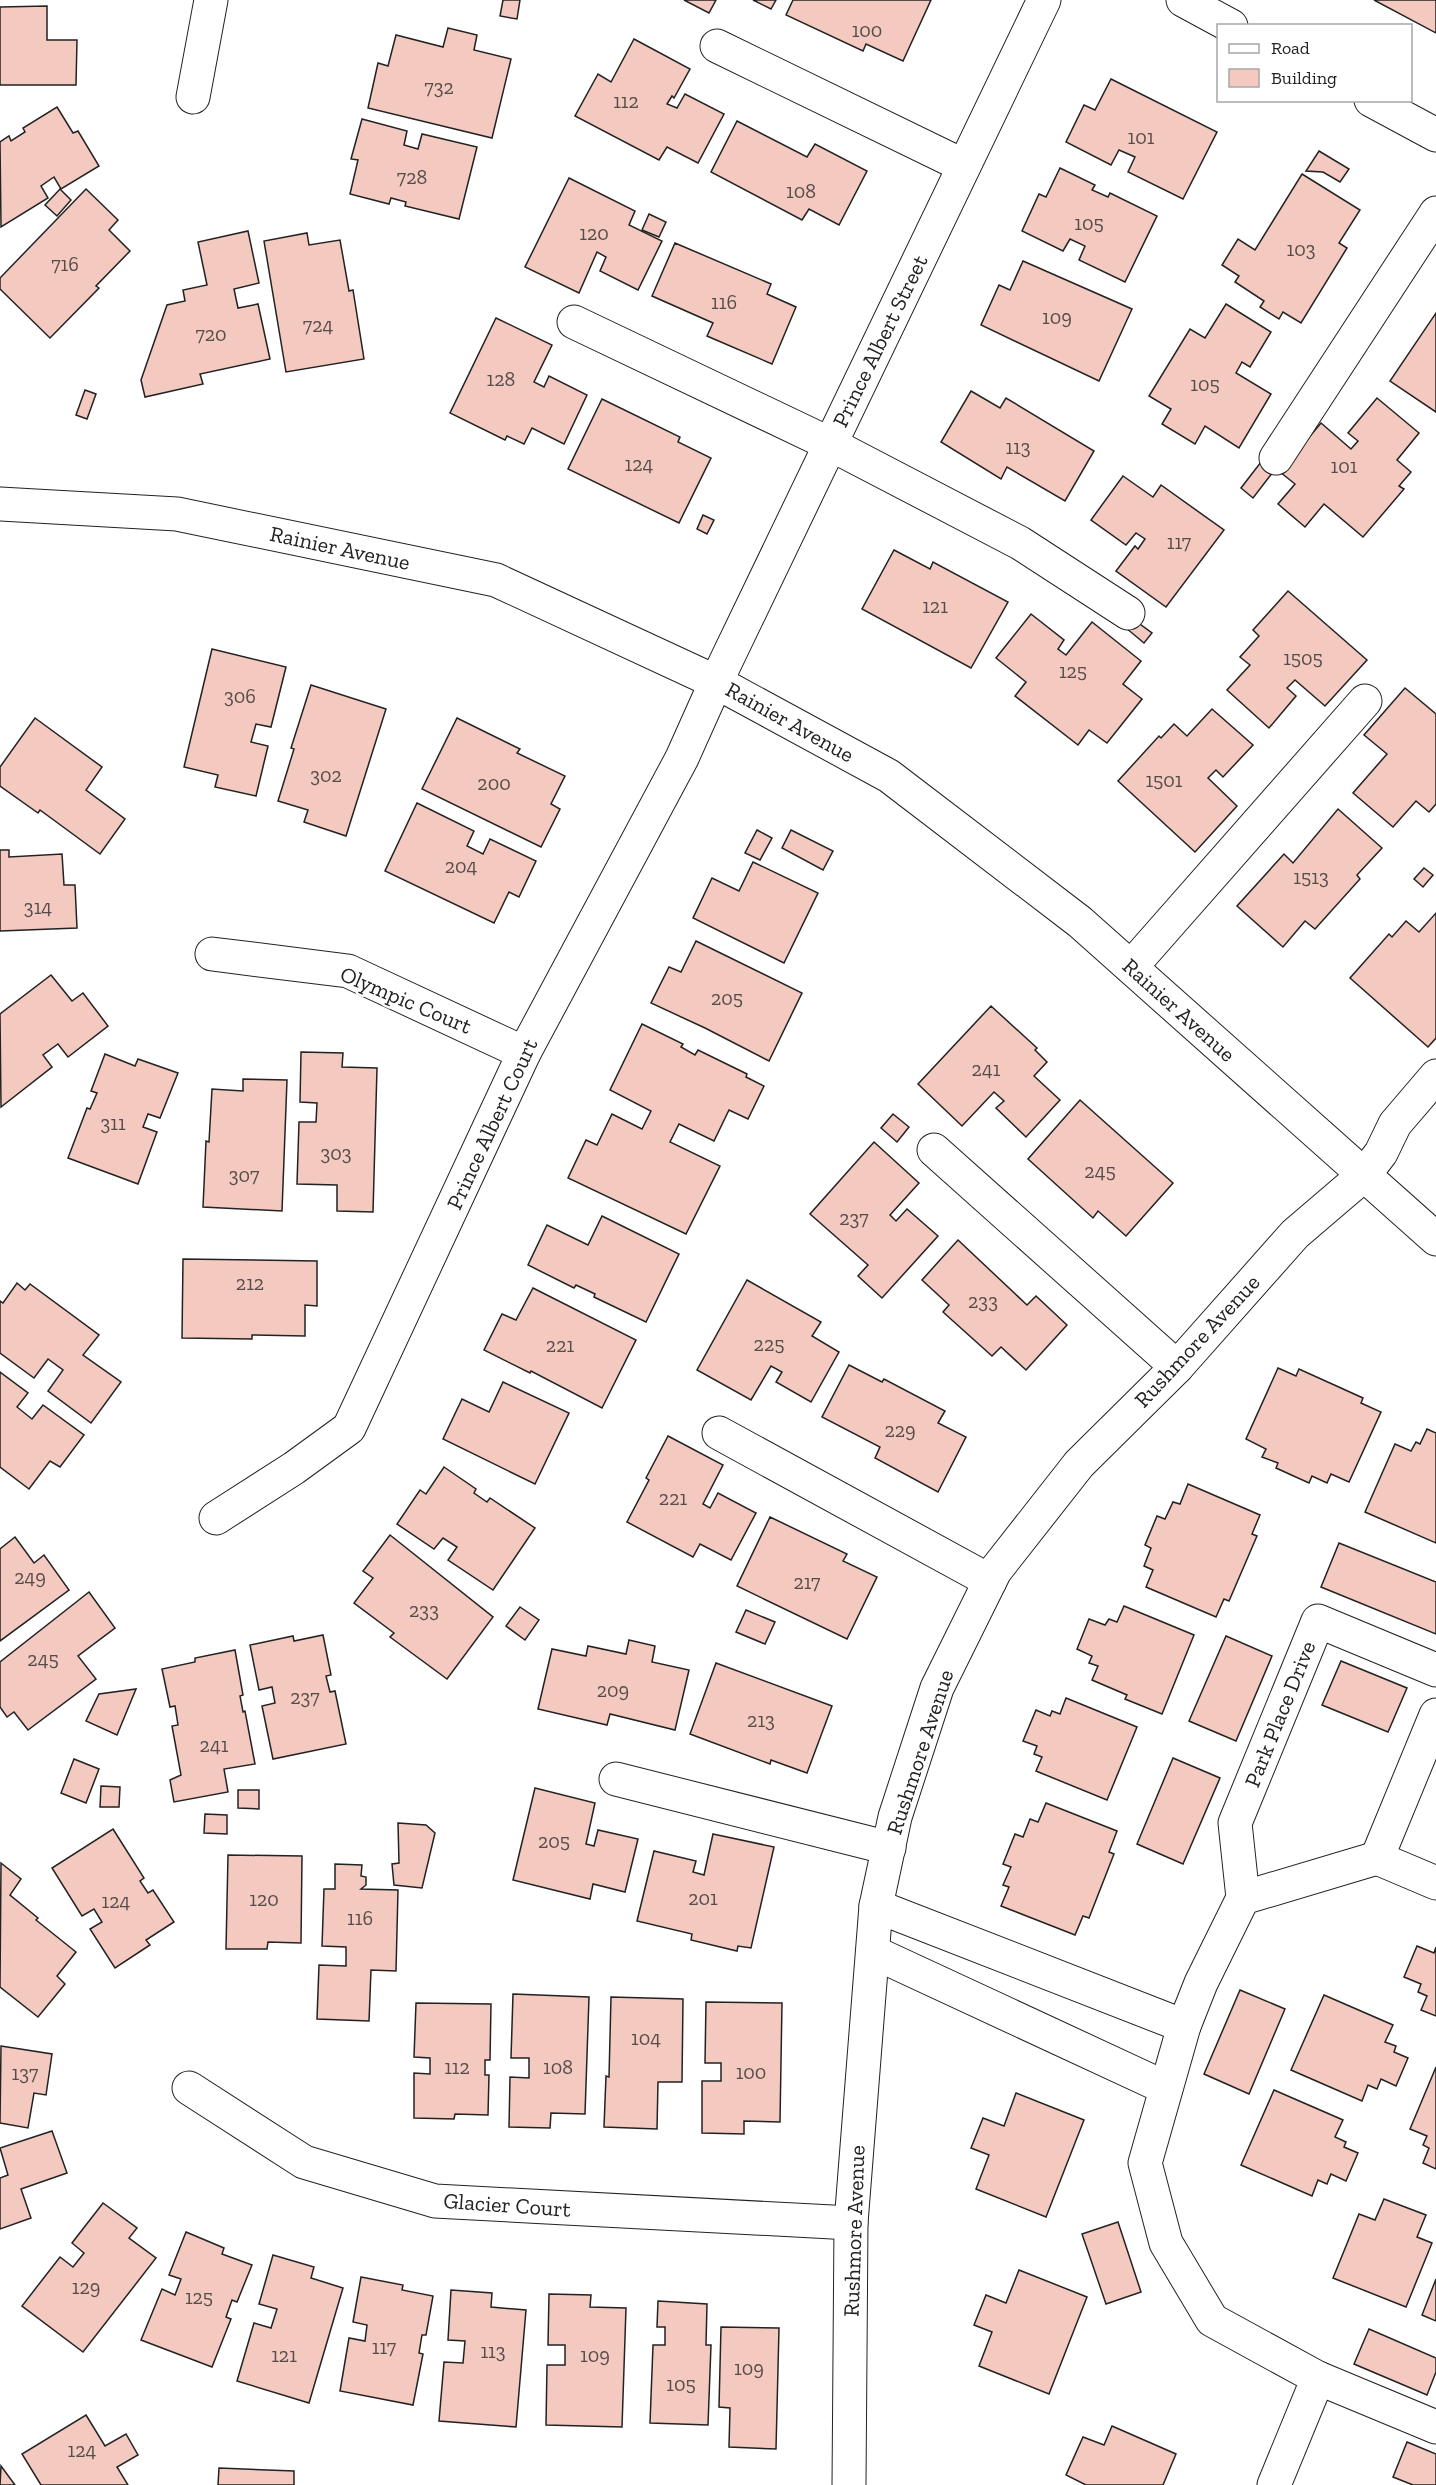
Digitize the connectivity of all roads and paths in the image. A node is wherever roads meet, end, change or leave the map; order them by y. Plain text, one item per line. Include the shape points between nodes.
1 (212, 0) edge
2 (1044, 0) edge
3 (717, 46) dead end
4 (193, 97) dead end
5 (1375, 102) edge
6 (1436, 135) edge
7 (964, 166) junction
8 (1436, 213) edge
9 (574, 322) dead end
10 (830, 444) junction
11 (1276, 458) dead end
12 (0, 504) edge
13 (1128, 613) dead end
14 (716, 682) junction
15 (1365, 701) dead end
16 (212, 954) dead end
17 (1131, 967) junction
18 (524, 1053) junction
19 (1436, 1076) edge
20 (934, 1150) dead end
21 (1365, 1175) junction
22 (1436, 1239) edge
23 (1178, 1367) junction
24 (719, 1432) dead end
25 (216, 1518) dead end
26 (990, 1581) junction
27 (1436, 1670) edge
28 (1436, 1715) edge
29 (616, 1779) dead end
30 (889, 1848) junction
31 (1377, 1858) junction
32 (1436, 1883) edge
33 (1243, 1898) junction
34 (876, 1906) junction
35 (873, 1952) junction
36 (1184, 2026) junction
37 (189, 2088) dead end
38 (1166, 2088) junction
39 (851, 2223) junction
40 (1318, 2378) junction
41 (1436, 2427) edge
42 (849, 2485) edge
43 (1274, 2485) edge

1 - 4 street
2 - 7 street, Prince Albert Street
3 - 7 street
5 - 6 street
7 - 10 street, Prince Albert Street
8 - 11 street
9 - 10 street
10 - 13 street via 1020,543
10 - 14 street, Prince Albert Street
12 - 14 street, Rainier Avenue via 177,514 496,580
14 - 17 street, Rainier Avenue via 889,776 1080,922
14 - 18 street, Prince Albert Court via 682,758
15 - 17 street
16 - 18 street, Olympic Court via 348,971
17 - 21 street, Rainier Avenue
18 - 25 street, Prince Albert Court via 349,1428
19 - 21 street, Rushmore Avenue via 1395,1124
20 - 23 street
21 - 22 street, Rainier Avenue
21 - 23 street, Rushmore Avenue via 1294,1234
23 - 26 street, Rushmore Avenue via 1079,1464
24 - 26 street
26 - 30 street, Rushmore Avenue via 937,1689 895,1817
27 - 33 street, Park Place Drive via 1318,1621 1235,1823
28 - 31 street
29 - 30 street
30 - 34 street, Rushmore Avenue
31 - 32 street
31 - 33 street
33 - 36 street
34 - 35 street, Rushmore Avenue
34 - 36 street
35 - 38 street
35 - 39 street, Rushmore Avenue
36 - 38 street
37 - 39 street, Glacier Court via 304,2162 435,2201
38 - 40 street via 1145,2163 1166,2243 1212,2320
39 - 42 street, Rushmore Avenue
40 - 41 street
40 - 43 street

